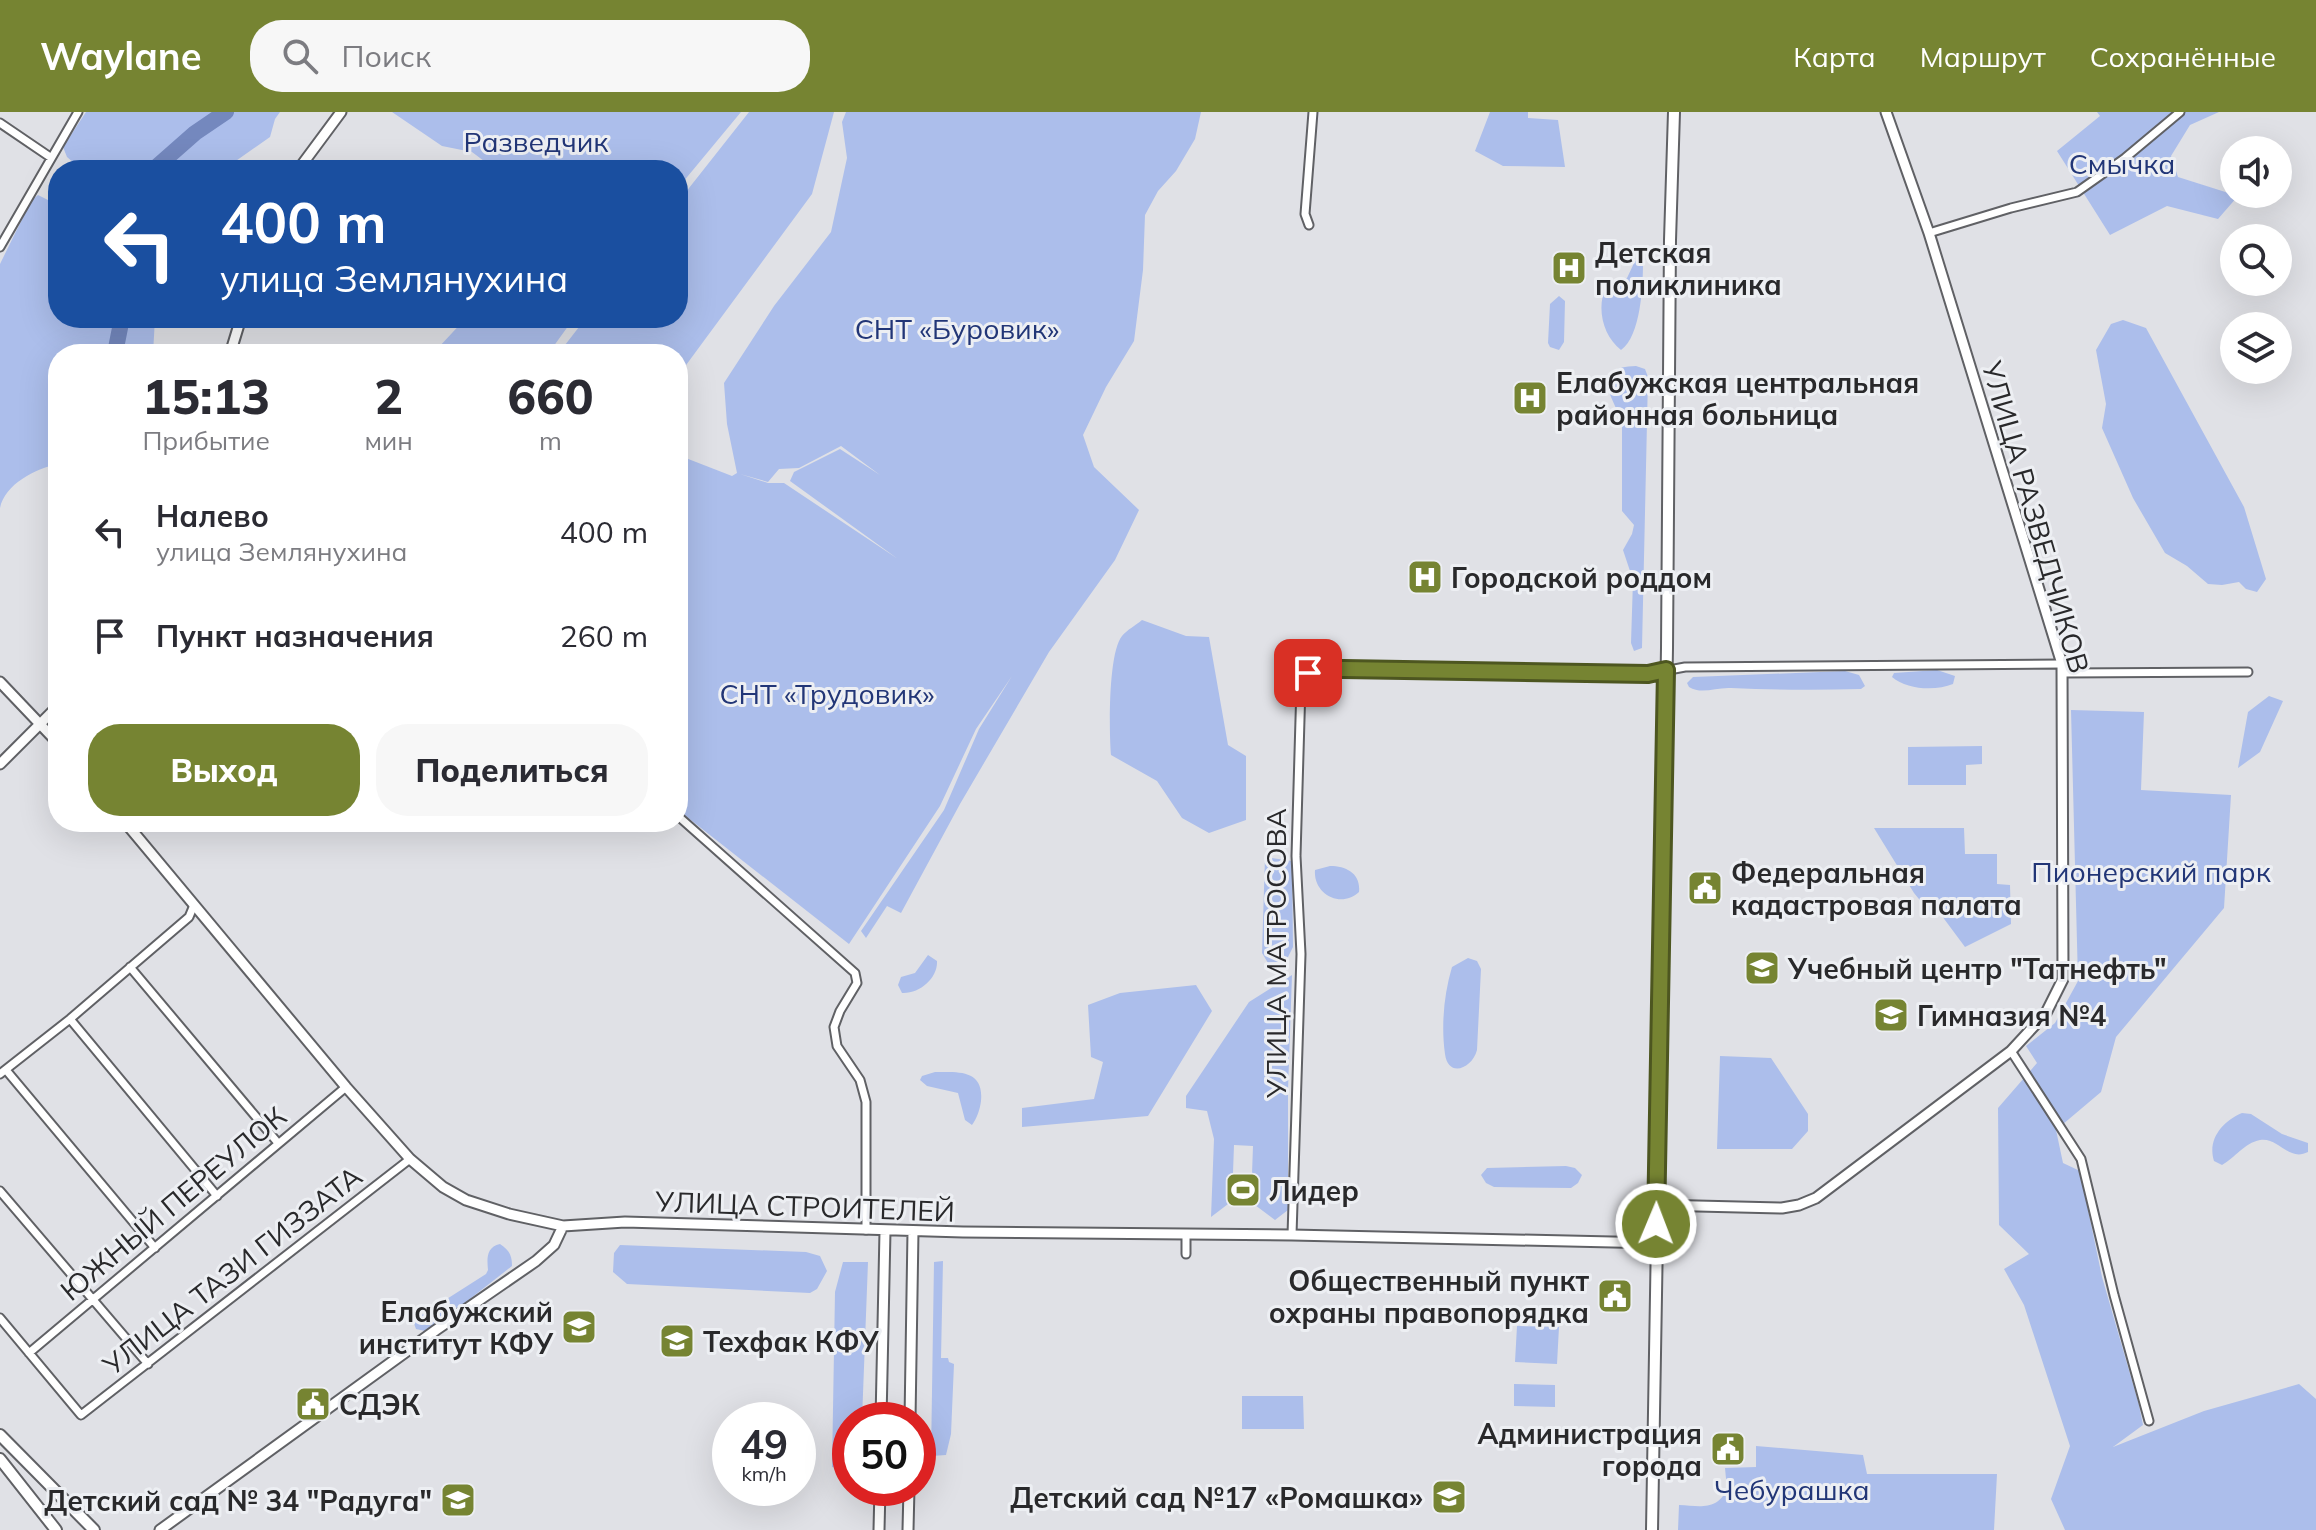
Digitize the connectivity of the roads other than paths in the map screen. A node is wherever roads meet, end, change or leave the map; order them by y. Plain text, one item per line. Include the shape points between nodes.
1 (78, 112) edge
2 (341, 112) edge
3 (1313, 112) edge
4 (1674, 112) edge
5 (1886, 112) edge
6 (2180, 112) edge
7 (0, 123) edge
8 (50, 157) junction
9 (48, 160) edge
10 (305, 160) edge
11 (48, 161) edge
12 (1309, 225) dead end
13 (1929, 233) junction
14 (0, 247) edge
15 (2062, 668) junction
16 (1666, 670) junction
17 (2248, 672) dead end
18 (0, 682) edge
19 (48, 717) edge
20 (41, 724) junction
21 (48, 732) edge
22 (0, 764) edge
23 (688, 825) edge
24 (133, 832) edge
25 (194, 905) junction
26 (130, 967) junction
27 (70, 1019) junction
28 (2011, 1051) junction
29 (3, 1072) edge
30 (346, 1087) junction
31 (278, 1143) junction
32 (410, 1159) junction
33 (0, 1191) edge
34 (217, 1196) junction
35 (1656, 1205) junction
36 (563, 1226) junction
37 (866, 1230) junction
38 (885, 1231) junction
39 (913, 1231) junction
40 (1186, 1234) junction
41 (1292, 1235) junction
42 (1657, 1243) junction
43 (155, 1248) junction
44 (1186, 1254) dead end
45 (93, 1300) junction
46 (0, 1318) edge
47 (29, 1353) junction
48 (148, 1364) junction
49 (881, 1402) edge
50 (910, 1402) edge
51 (2149, 1421) dead end
52 (0, 1435) edge
53 (0, 1459) edge
54 (56, 1494) junction
55 (880, 1506) edge
56 (909, 1506) edge
57 (39, 1508) junction
58 (56, 1530) edge
59 (94, 1530) edge
60 (160, 1530) edge
61 (879, 1530) edge
62 (908, 1530) edge
63 (1652, 1530) edge

1 - 8 street
2 - 10 street
3 - 12 street via 1305,214
4 - 16 main road
5 - 13 street, УЛИЦА РАЗВЕДЧИКОВ
6 - 13 street via 2077,192
7 - 8 street
8 - 9 street
11 - 14 street
13 - 15 street, УЛИЦА РАЗВЕДЧИКОВ
15 - 16 street
15 - 17 street
15 - 28 street, УЛИЦА РАЗВЕДЧИКОВ via 2063,979 2046,1013
16 - 35 main road
16 - 41 street, УЛИЦА МАТРОСОВА via 1308,673 1301,685 1298,766 1301,954
18 - 20 street
19 - 20 street
20 - 21 street
20 - 22 street
23 - 37 street via 852,970 857,983 835,1019 834,1037 860,1080 866,1102
24 - 25 street, УЛИЦА СТРОИТЕЛЕЙ
25 - 26 street via 189,917
25 - 30 street, УЛИЦА СТРОИТЕЛЕЙ
26 - 27 street
26 - 31 street
27 - 29 street
27 - 34 street
28 - 35 street, УЛИЦА РАЗВЕДЧИКОВ via 1807,1202 1782,1208
28 - 51 street via 2081,1159
29 - 43 street
30 - 31 street, ЮЖНЫЙ ПЕРЕУЛОК
30 - 32 street, УЛИЦА СТРОИТЕЛЕЙ
31 - 34 street, ЮЖНЫЙ ПЕРЕУЛОК
32 - 36 street, УЛИЦА СТРОИТЕЛЕЙ via 466,1200
32 - 48 street, УЛИЦА ТАЗИ ГИЗЗАТА
33 - 45 street
34 - 43 street, ЮЖНЫЙ ПЕРЕУЛОК
35 - 42 main road
36 - 37 street, УЛИЦА СТРОИТЕЛЕЙ via 625,1222
36 - 60 street via 554,1245 536,1261
37 - 38 street, УЛИЦА СТРОИТЕЛЕЙ
38 - 39 street, УЛИЦА СТРОИТЕЛЕЙ
38 - 49 street
39 - 40 street, УЛИЦА СТРОИТЕЛЕЙ
39 - 50 street
40 - 41 street, УЛИЦА СТРОИТЕЛЕЙ
40 - 44 street
41 - 42 street, УЛИЦА СТРОИТЕЛЕЙ
42 - 63 main road
43 - 45 street, ЮЖНЫЙ ПЕРЕУЛОК
45 - 47 street, ЮЖНЫЙ ПЕРЕУЛОК
45 - 48 street
46 - 47 street
47 - 48 street, УЛИЦА ТАЗИ ГИЗЗАТА via 81,1415
52 - 54 main road
53 - 57 main road
54 - 57 main road
54 - 59 main road
55 - 61 street
56 - 62 street
57 - 58 main road

